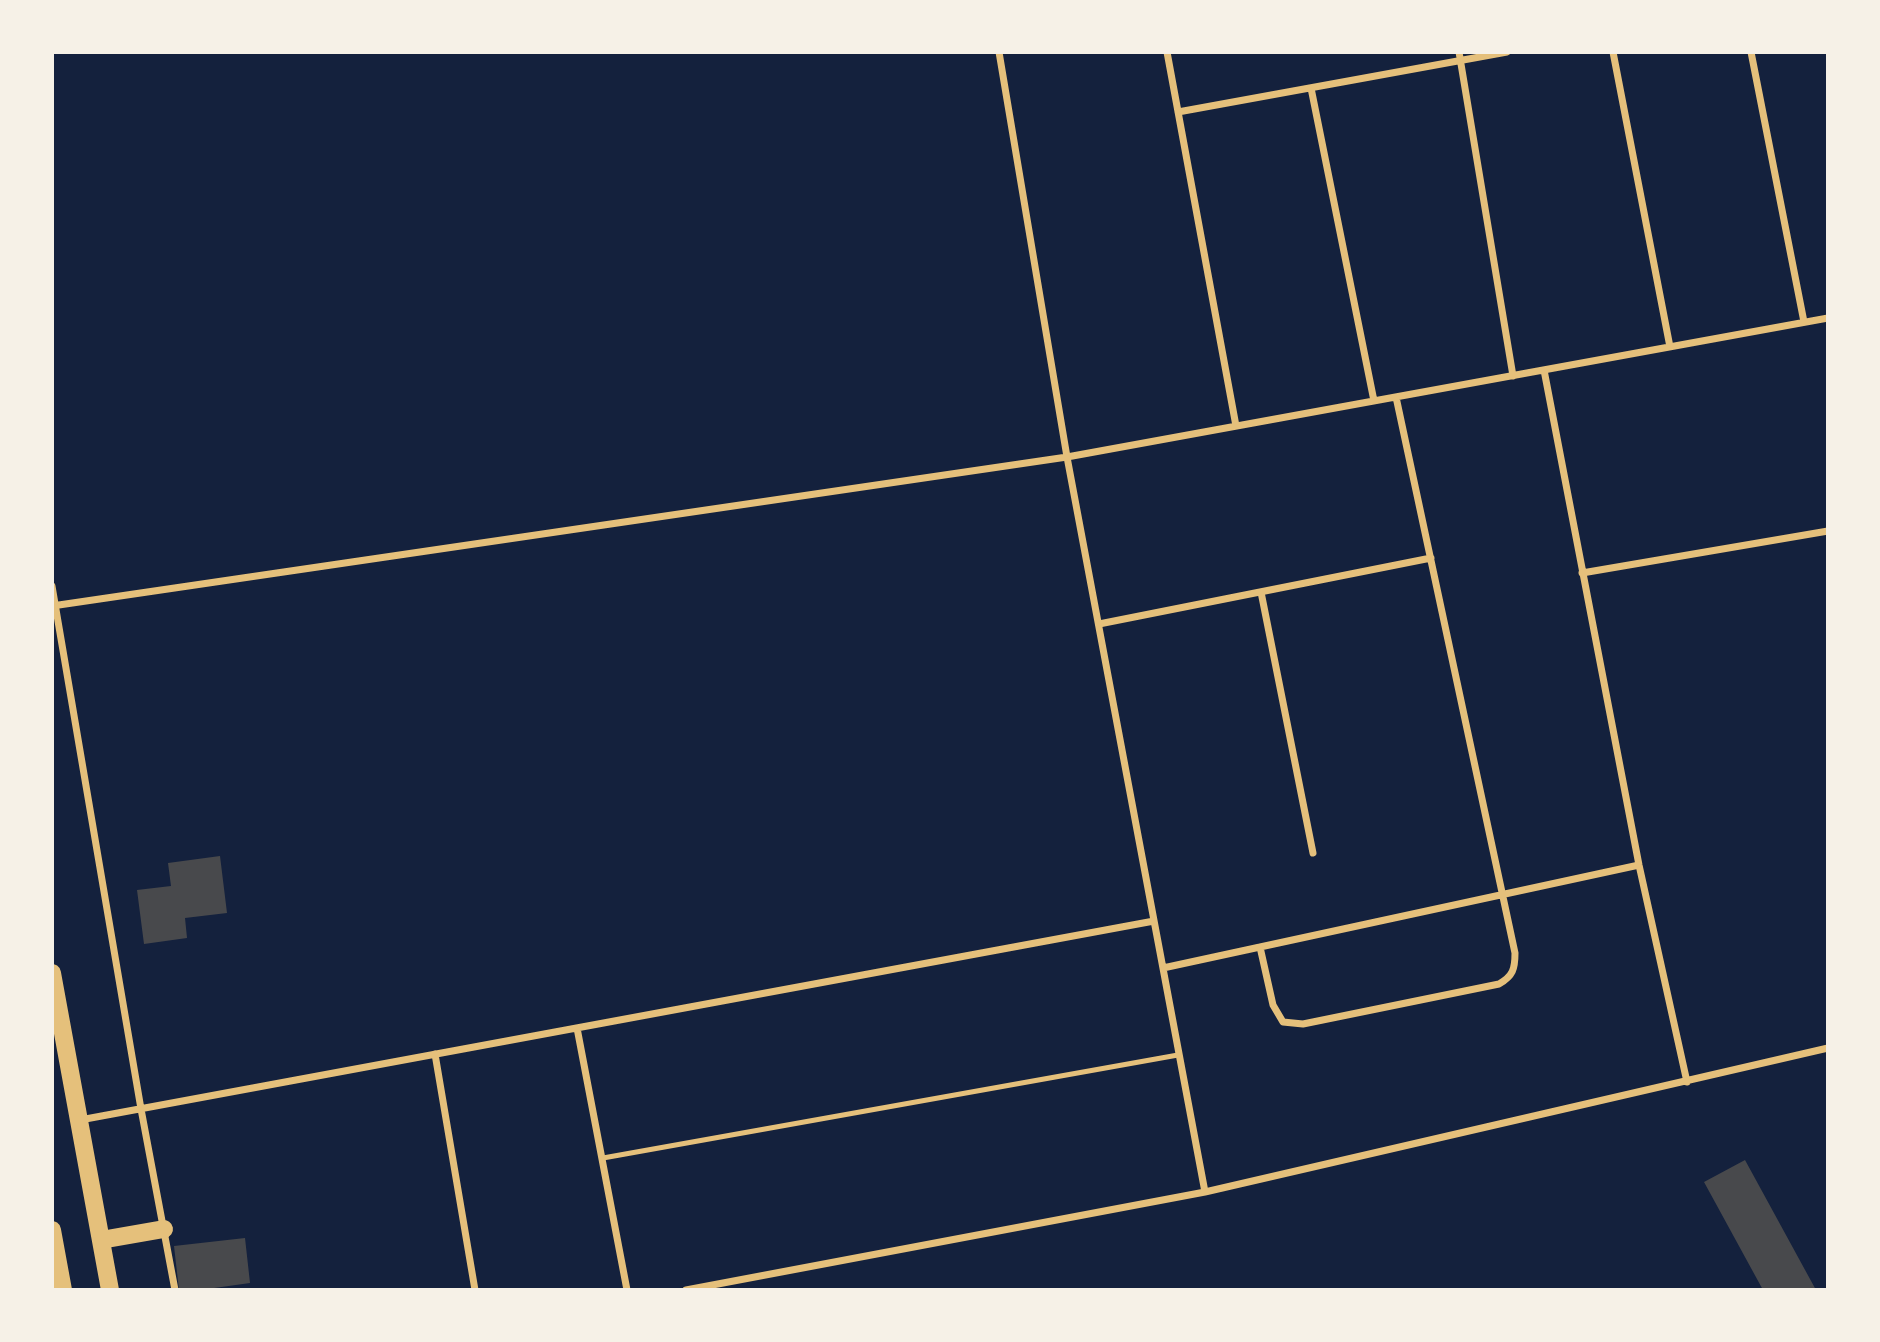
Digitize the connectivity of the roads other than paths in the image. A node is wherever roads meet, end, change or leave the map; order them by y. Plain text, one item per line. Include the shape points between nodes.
1 (999, 52) edge
2 (1167, 52) edge
3 (1507, 52) edge
4 (1613, 52) edge
5 (1751, 52) edge
6 (1460, 57) edge
7 (1311, 88) junction
8 (1178, 112) junction
9 (1828, 318) edge
10 (1804, 322) junction
11 (1670, 347) junction
12 (1544, 370) junction
13 (1513, 376) junction
14 (1396, 397) junction
15 (1374, 401) junction
16 (1236, 426) junction
17 (1067, 457) junction
18 (1828, 531) edge
19 (1430, 558) junction
20 (1582, 573) junction
21 (52, 586) edge
22 (1261, 592) junction
23 (54, 606) edge
24 (1099, 624) junction
25 (1313, 853) dead end
26 (1639, 865) junction
27 (1502, 895) junction
28 (1154, 921) junction
29 (1260, 947) junction
30 (1163, 968) junction
31 (52, 973) edge
32 (577, 1028) junction
33 (1828, 1048) edge
34 (435, 1054) junction
35 (1178, 1055) junction
36 (1687, 1082) junction
37 (141, 1109) junction
38 (79, 1120) junction
39 (603, 1158) junction
40 (1205, 1192) junction
41 (164, 1229) junction
42 (52, 1230) edge
43 (101, 1240) junction
44 (63, 1290) edge
45 (110, 1290) edge
46 (175, 1290) edge
47 (475, 1290) edge
48 (627, 1290) edge
49 (686, 1290) edge

1 - 17 street
2 - 8 street
3 - 6 street
4 - 11 street
5 - 10 street
6 - 7 street
6 - 13 street
7 - 8 street
7 - 15 street
8 - 16 street
9 - 10 street
10 - 11 street
11 - 12 street
12 - 13 street
12 - 20 street
13 - 14 street
14 - 15 street
14 - 19 street
15 - 16 street
16 - 17 street
17 - 23 street
17 - 24 street
18 - 20 street
19 - 22 street
19 - 27 street
20 - 26 street
21 - 23 street
22 - 24 street
22 - 25 street
23 - 37 street
24 - 28 street
26 - 27 street
26 - 36 street
27 - 29 street
27 - 29 street via 1515,965 1508,979 1499,984 1292,1024 1283,1022 1273,1005
28 - 30 street
28 - 32 street
29 - 30 street
30 - 35 street
31 - 38 main road
32 - 34 street
32 - 39 street
33 - 36 street
34 - 37 street
34 - 47 street
35 - 39 lane
35 - 40 street
36 - 40 street
37 - 38 street
37 - 41 street
38 - 43 main road
39 - 48 street
40 - 49 street
41 - 43 main road
41 - 46 street
42 - 44 main road
43 - 45 main road

